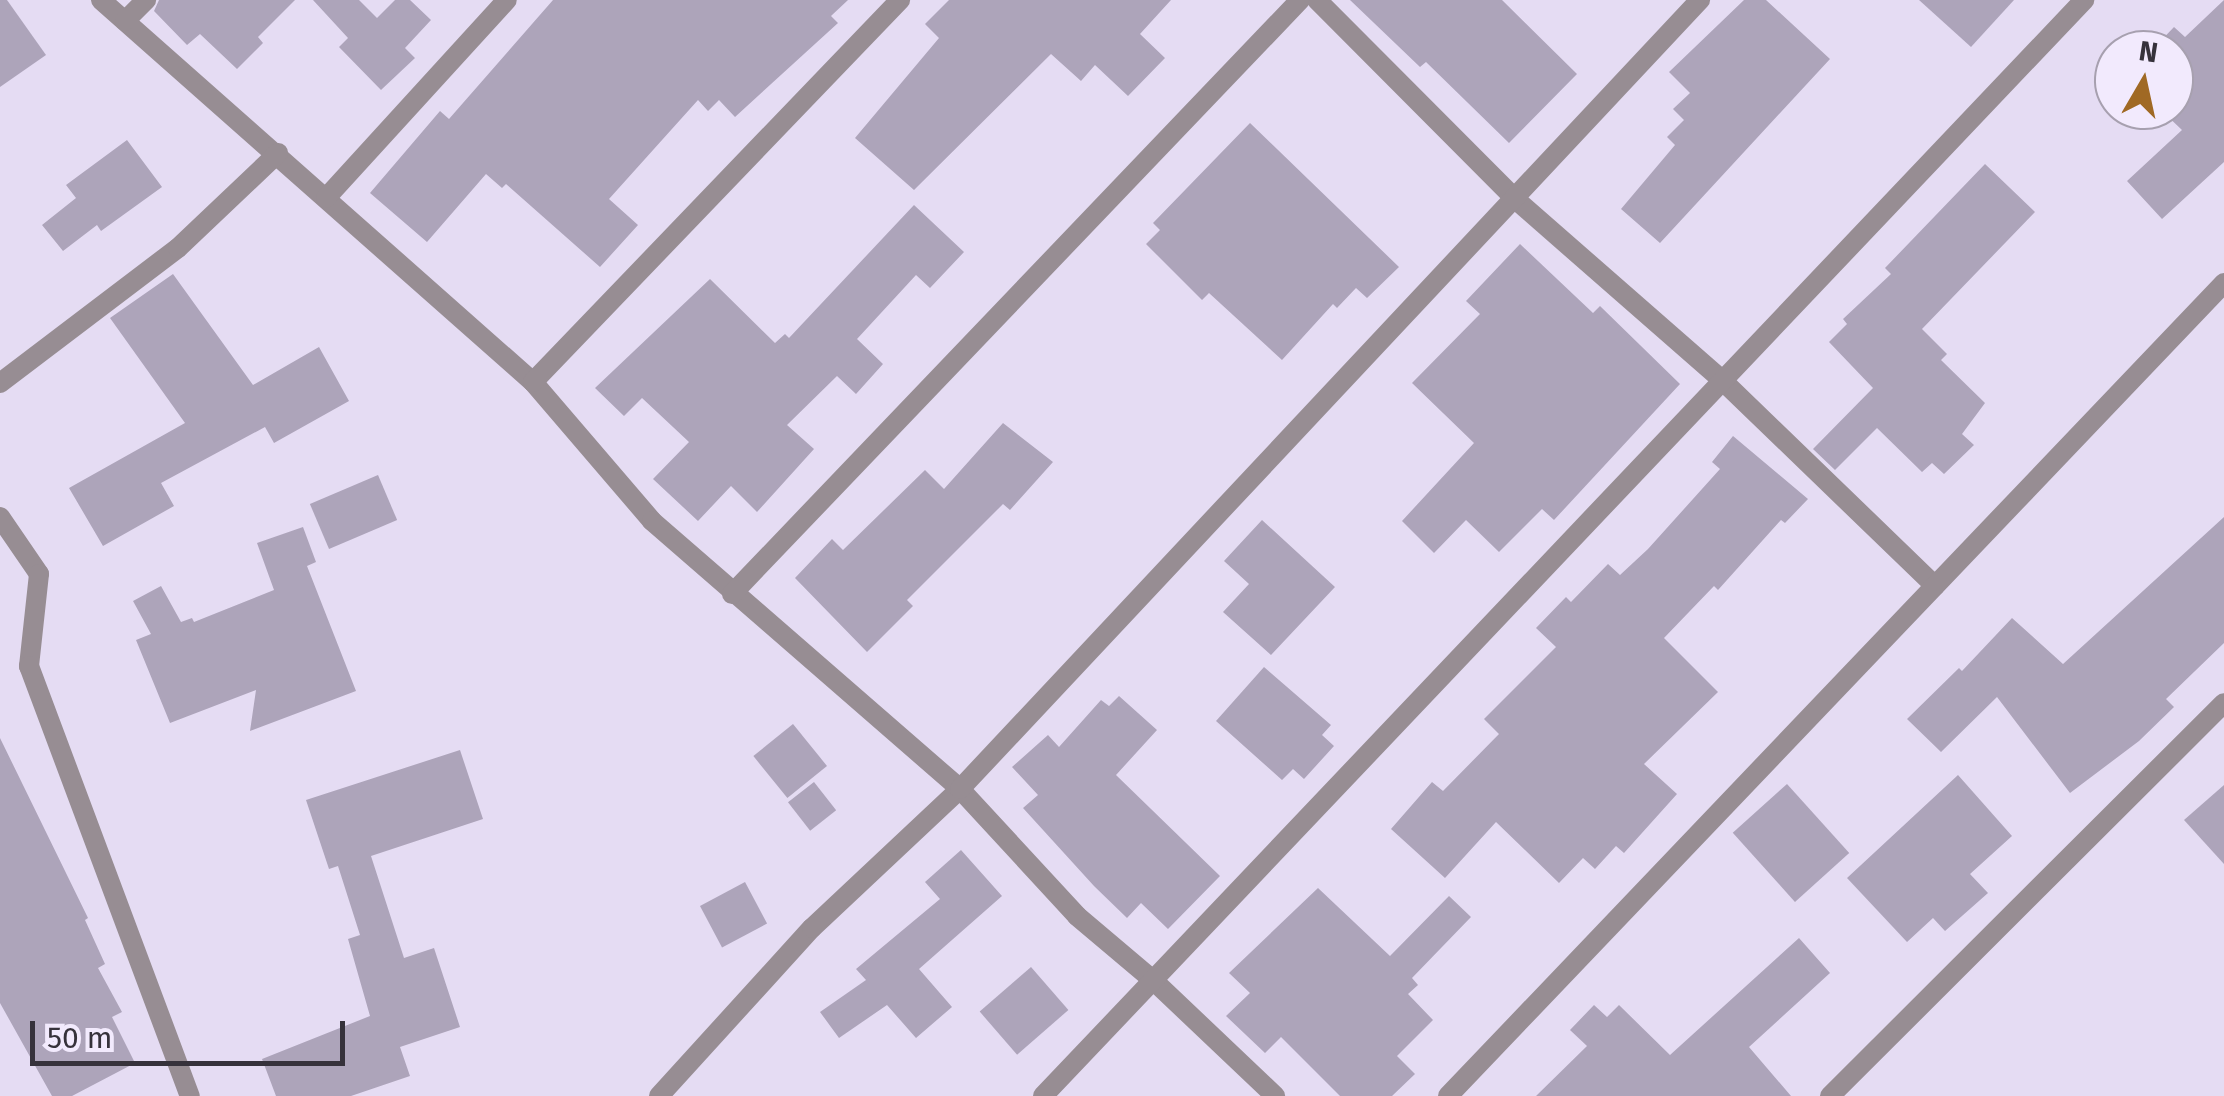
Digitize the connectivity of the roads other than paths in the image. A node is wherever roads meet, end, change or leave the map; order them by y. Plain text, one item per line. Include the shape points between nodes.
1 (101, 0) edge
2 (146, 0) edge
3 (507, 0) edge
4 (900, 0) edge
5 (1300, 0) edge
6 (1317, 0) edge
7 (1700, 0) edge
8 (2084, 0) edge
9 (126, 22) junction
10 (278, 153) junction
11 (326, 198) junction
12 (1514, 198) junction
13 (2224, 283) edge
14 (533, 382) junction
15 (1725, 382) junction
16 (0, 383) edge
17 (0, 517) edge
18 (1934, 586) junction
19 (732, 594) junction
20 (2224, 703) edge
21 (960, 789) junction
22 (1154, 981) junction
23 (190, 1096) edge
24 (659, 1096) edge
25 (1043, 1096) edge
26 (1274, 1096) edge
27 (1448, 1096) edge
28 (1830, 1096) edge

1 - 9 street
2 - 9 street
3 - 11 street
4 - 14 street
5 - 19 street
6 - 12 street
7 - 12 street
8 - 15 street
9 - 10 street
10 - 11 street
10 - 16 street via 178,248
11 - 14 street
12 - 15 street
12 - 21 street
13 - 18 street
14 - 19 street via 652,521
15 - 18 street
15 - 22 street
17 - 23 street via 38,574 29,666
18 - 27 street
19 - 21 street
20 - 28 street
21 - 22 street via 1077,916
21 - 24 street via 812,928
22 - 25 street
22 - 26 street

